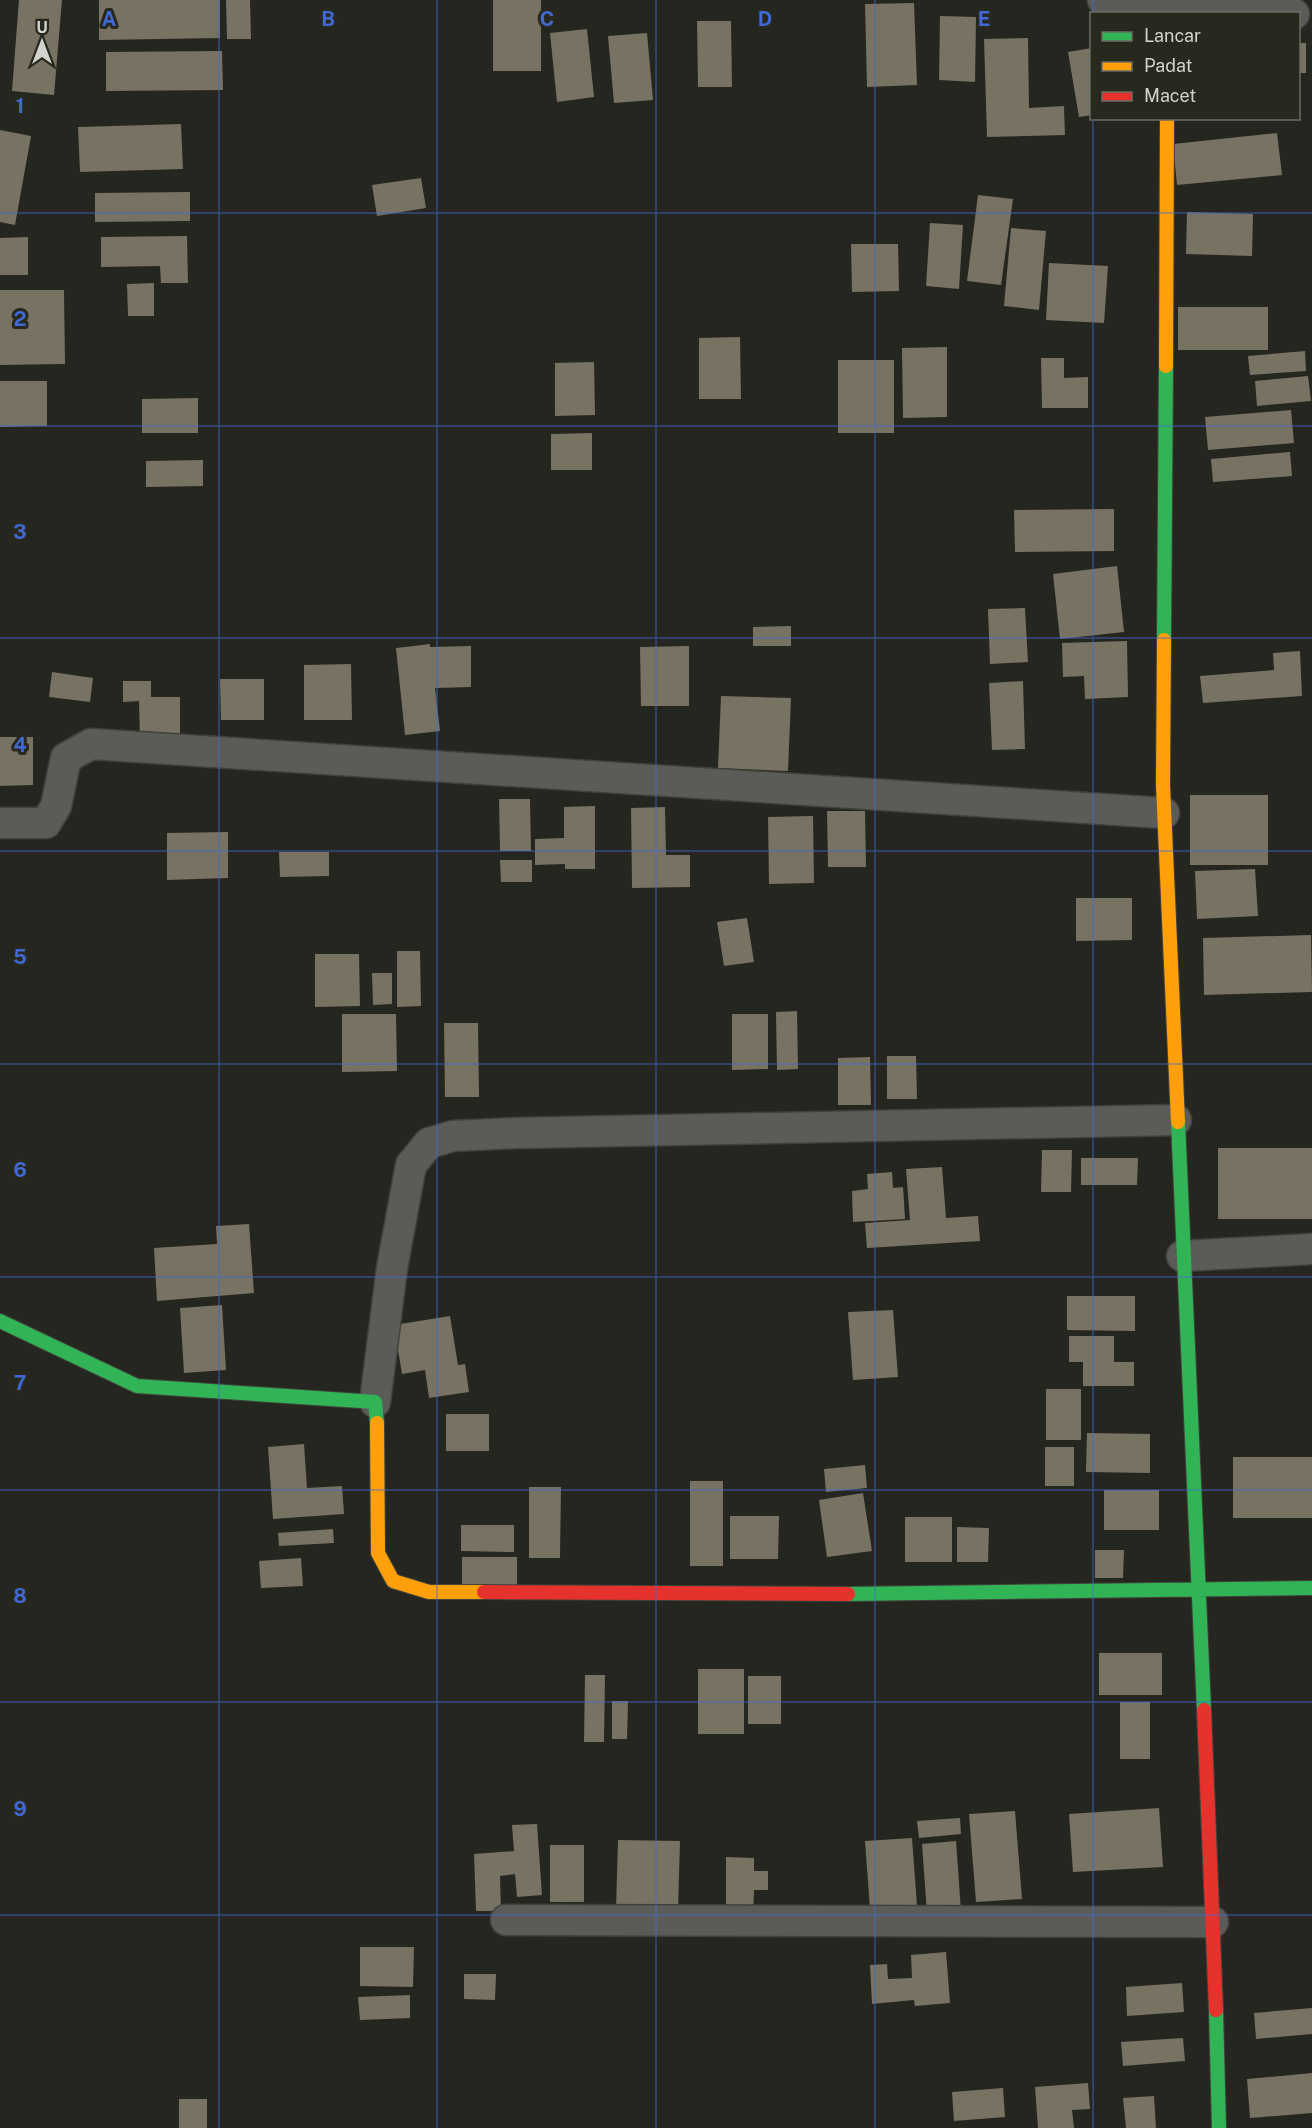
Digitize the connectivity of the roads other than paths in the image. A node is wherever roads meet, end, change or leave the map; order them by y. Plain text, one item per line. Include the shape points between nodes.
1 (1103, 0) edge
2 (1168, 8) edge
3 (1253, 12) edge
4 (1167, 120) edge
5 (1164, 813) junction
6 (0, 823) edge
7 (1176, 1120) junction
8 (1312, 1249) edge
9 (1182, 1256) junction
10 (0, 1321) edge
11 (375, 1402) junction
12 (1198, 1587) junction
13 (1312, 1587) edge
14 (506, 1920) dead end
15 (1213, 1922) junction
16 (1219, 2128) edge

1 - 2 street
2 - 3 street
4 - 5 street
5 - 6 street via 91,744 66,758 56,806 46,823
5 - 7 street
7 - 9 street
7 - 11 street via 517,1133 453,1136 429,1143 411,1165 392,1268
8 - 9 street
9 - 12 street
10 - 11 street via 137,1386
11 - 12 street via 378,1553 393,1581 429,1592 808,1595
12 - 13 street
12 - 15 street
14 - 15 street
15 - 16 street

